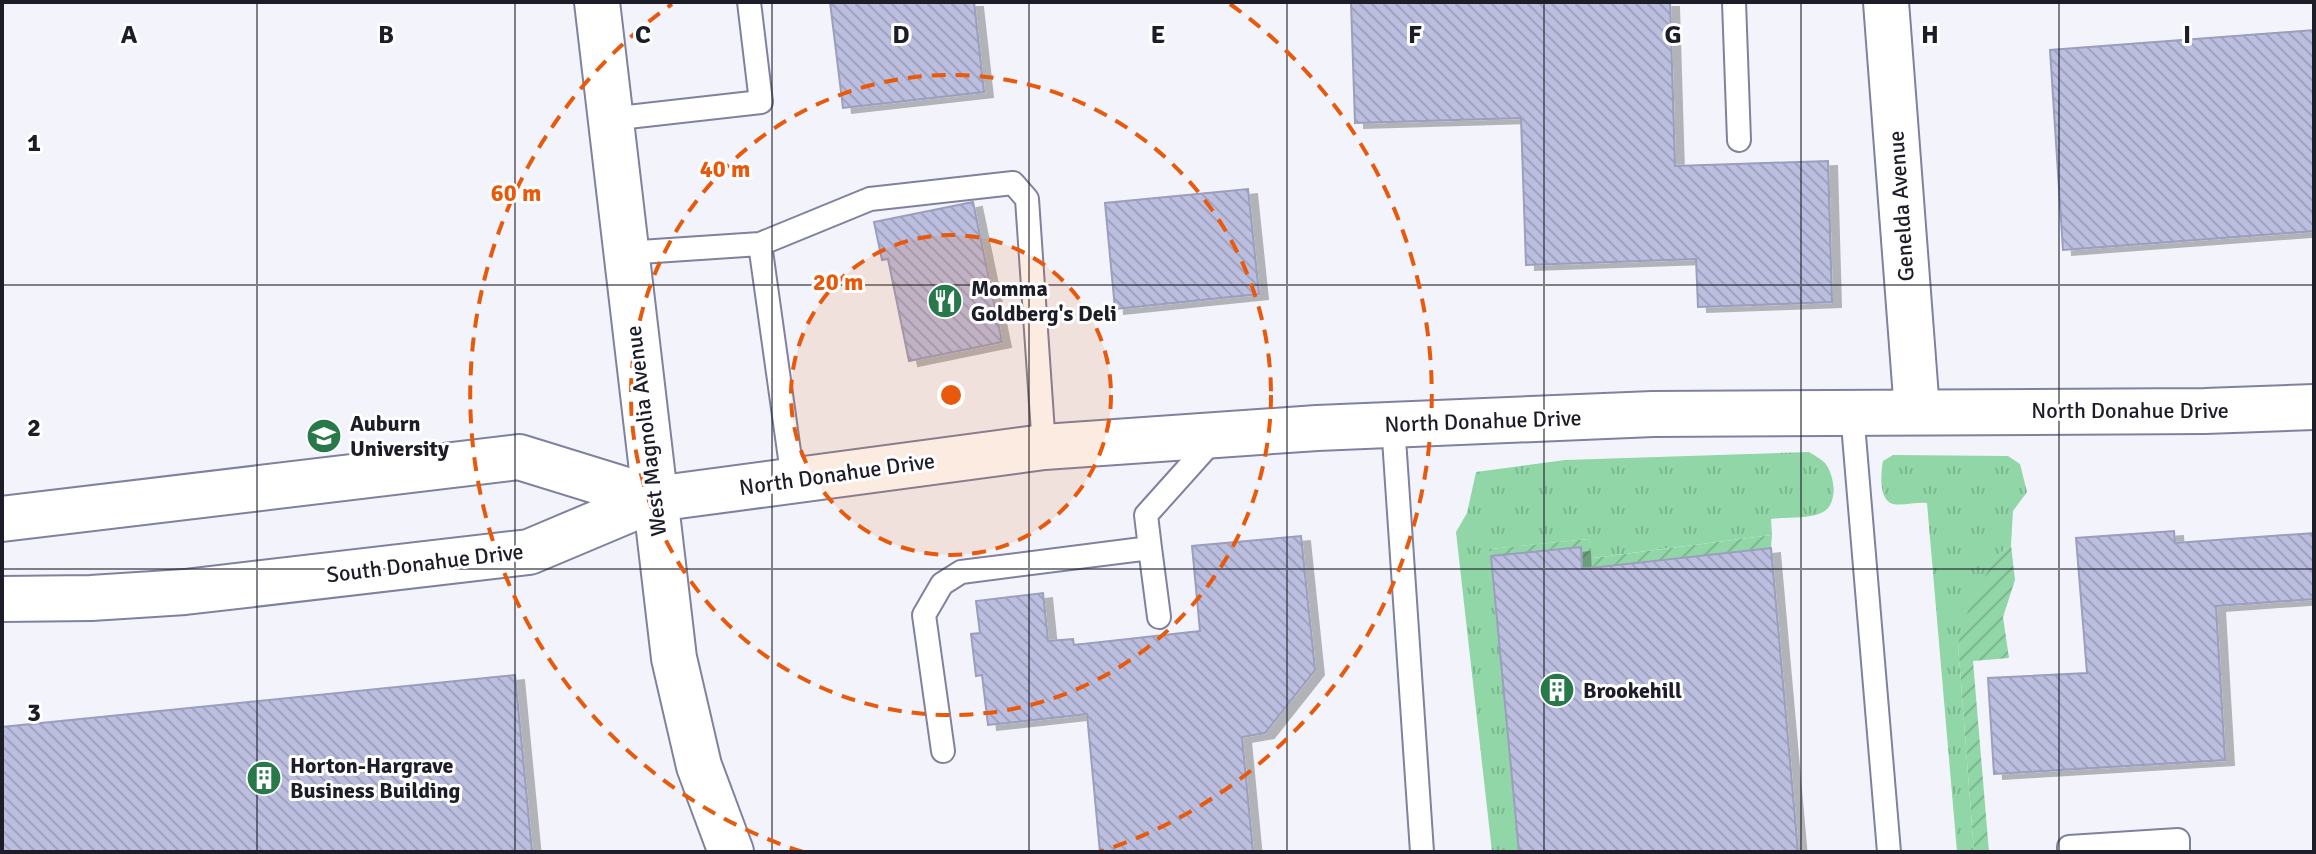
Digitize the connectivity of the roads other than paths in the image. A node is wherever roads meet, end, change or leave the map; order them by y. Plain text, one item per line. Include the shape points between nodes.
1 (597, 2) edge
2 (749, 2) edge
3 (1734, 2) edge
4 (1886, 2) edge
5 (610, 119) junction
6 (1739, 140) dead end
7 (760, 244) junction
8 (625, 253) junction
9 (2314, 407) edge
10 (1917, 411) junction
11 (1852, 412) junction
12 (1393, 424) junction
13 (1218, 434) junction
14 (1044, 447) junction
15 (793, 480) junction
16 (655, 499) junction
17 (2, 519) edge
18 (1150, 548) junction
19 (2, 599) edge
20 (1159, 617) dead end
21 (943, 751) dead end
22 (731, 852) edge
23 (1422, 852) edge
24 (1889, 852) edge
25 (2069, 852) edge
26 (2178, 852) edge

1 - 5 street, West Magnolia Avenue
2 - 5 lane via 761,102
3 - 6 lane
4 - 10 street, Genelda Avenue
5 - 8 street, West Magnolia Avenue
7 - 8 lane
7 - 14 lane via 870,199 1013,183 1027,199
7 - 15 lane
8 - 16 street, West Magnolia Avenue
9 - 10 street, North Donahue Drive
10 - 11 street, North Donahue Drive
11 - 12 street, North Donahue Drive
11 - 24 lane
12 - 13 street, North Donahue Drive
12 - 23 lane
13 - 14 street, North Donahue Drive
13 - 18 lane via 1146,515
14 - 15 street, North Donahue Drive
15 - 16 street, North Donahue Drive
16 - 17 street via 519,457
16 - 19 street, South Donahue Drive via 529,552 185,592
16 - 22 street, West Magnolia Avenue via 674,658 699,766
18 - 20 lane
18 - 21 lane via 961,572 942,584 924,615
25 - 26 lane via 2069,847 2178,840

